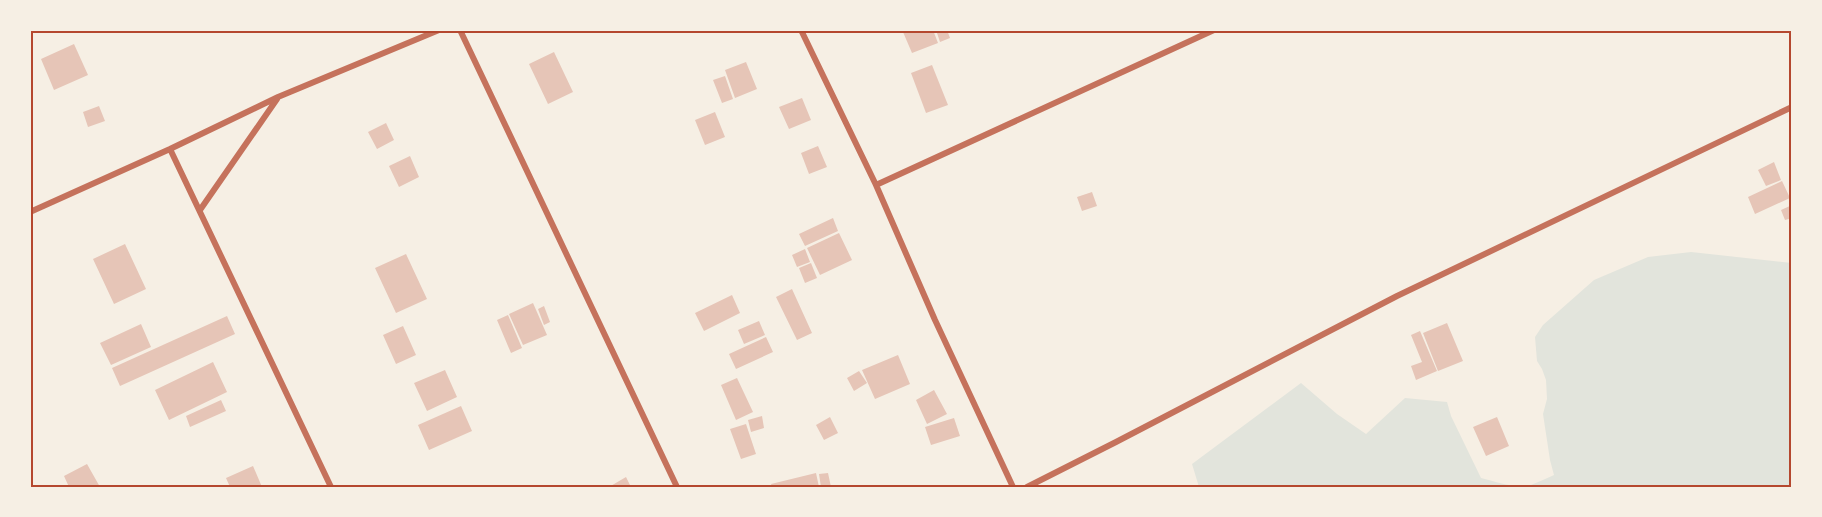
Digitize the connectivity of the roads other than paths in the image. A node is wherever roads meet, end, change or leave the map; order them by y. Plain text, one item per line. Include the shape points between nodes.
1 (440, 30) edge
2 (460, 30) edge
3 (801, 30) edge
4 (1214, 30) edge
5 (278, 97) junction
6 (1792, 107) edge
7 (170, 149) junction
8 (876, 185) junction
9 (200, 210) junction
10 (30, 212) edge
11 (331, 487) edge
12 (677, 487) edge
13 (1013, 487) edge
14 (1027, 487) edge

1 - 5 street
2 - 12 street
3 - 8 street
4 - 8 street
5 - 7 street
5 - 9 street
6 - 14 street via 1397,296
7 - 9 street
7 - 10 street
8 - 13 street
9 - 11 street

